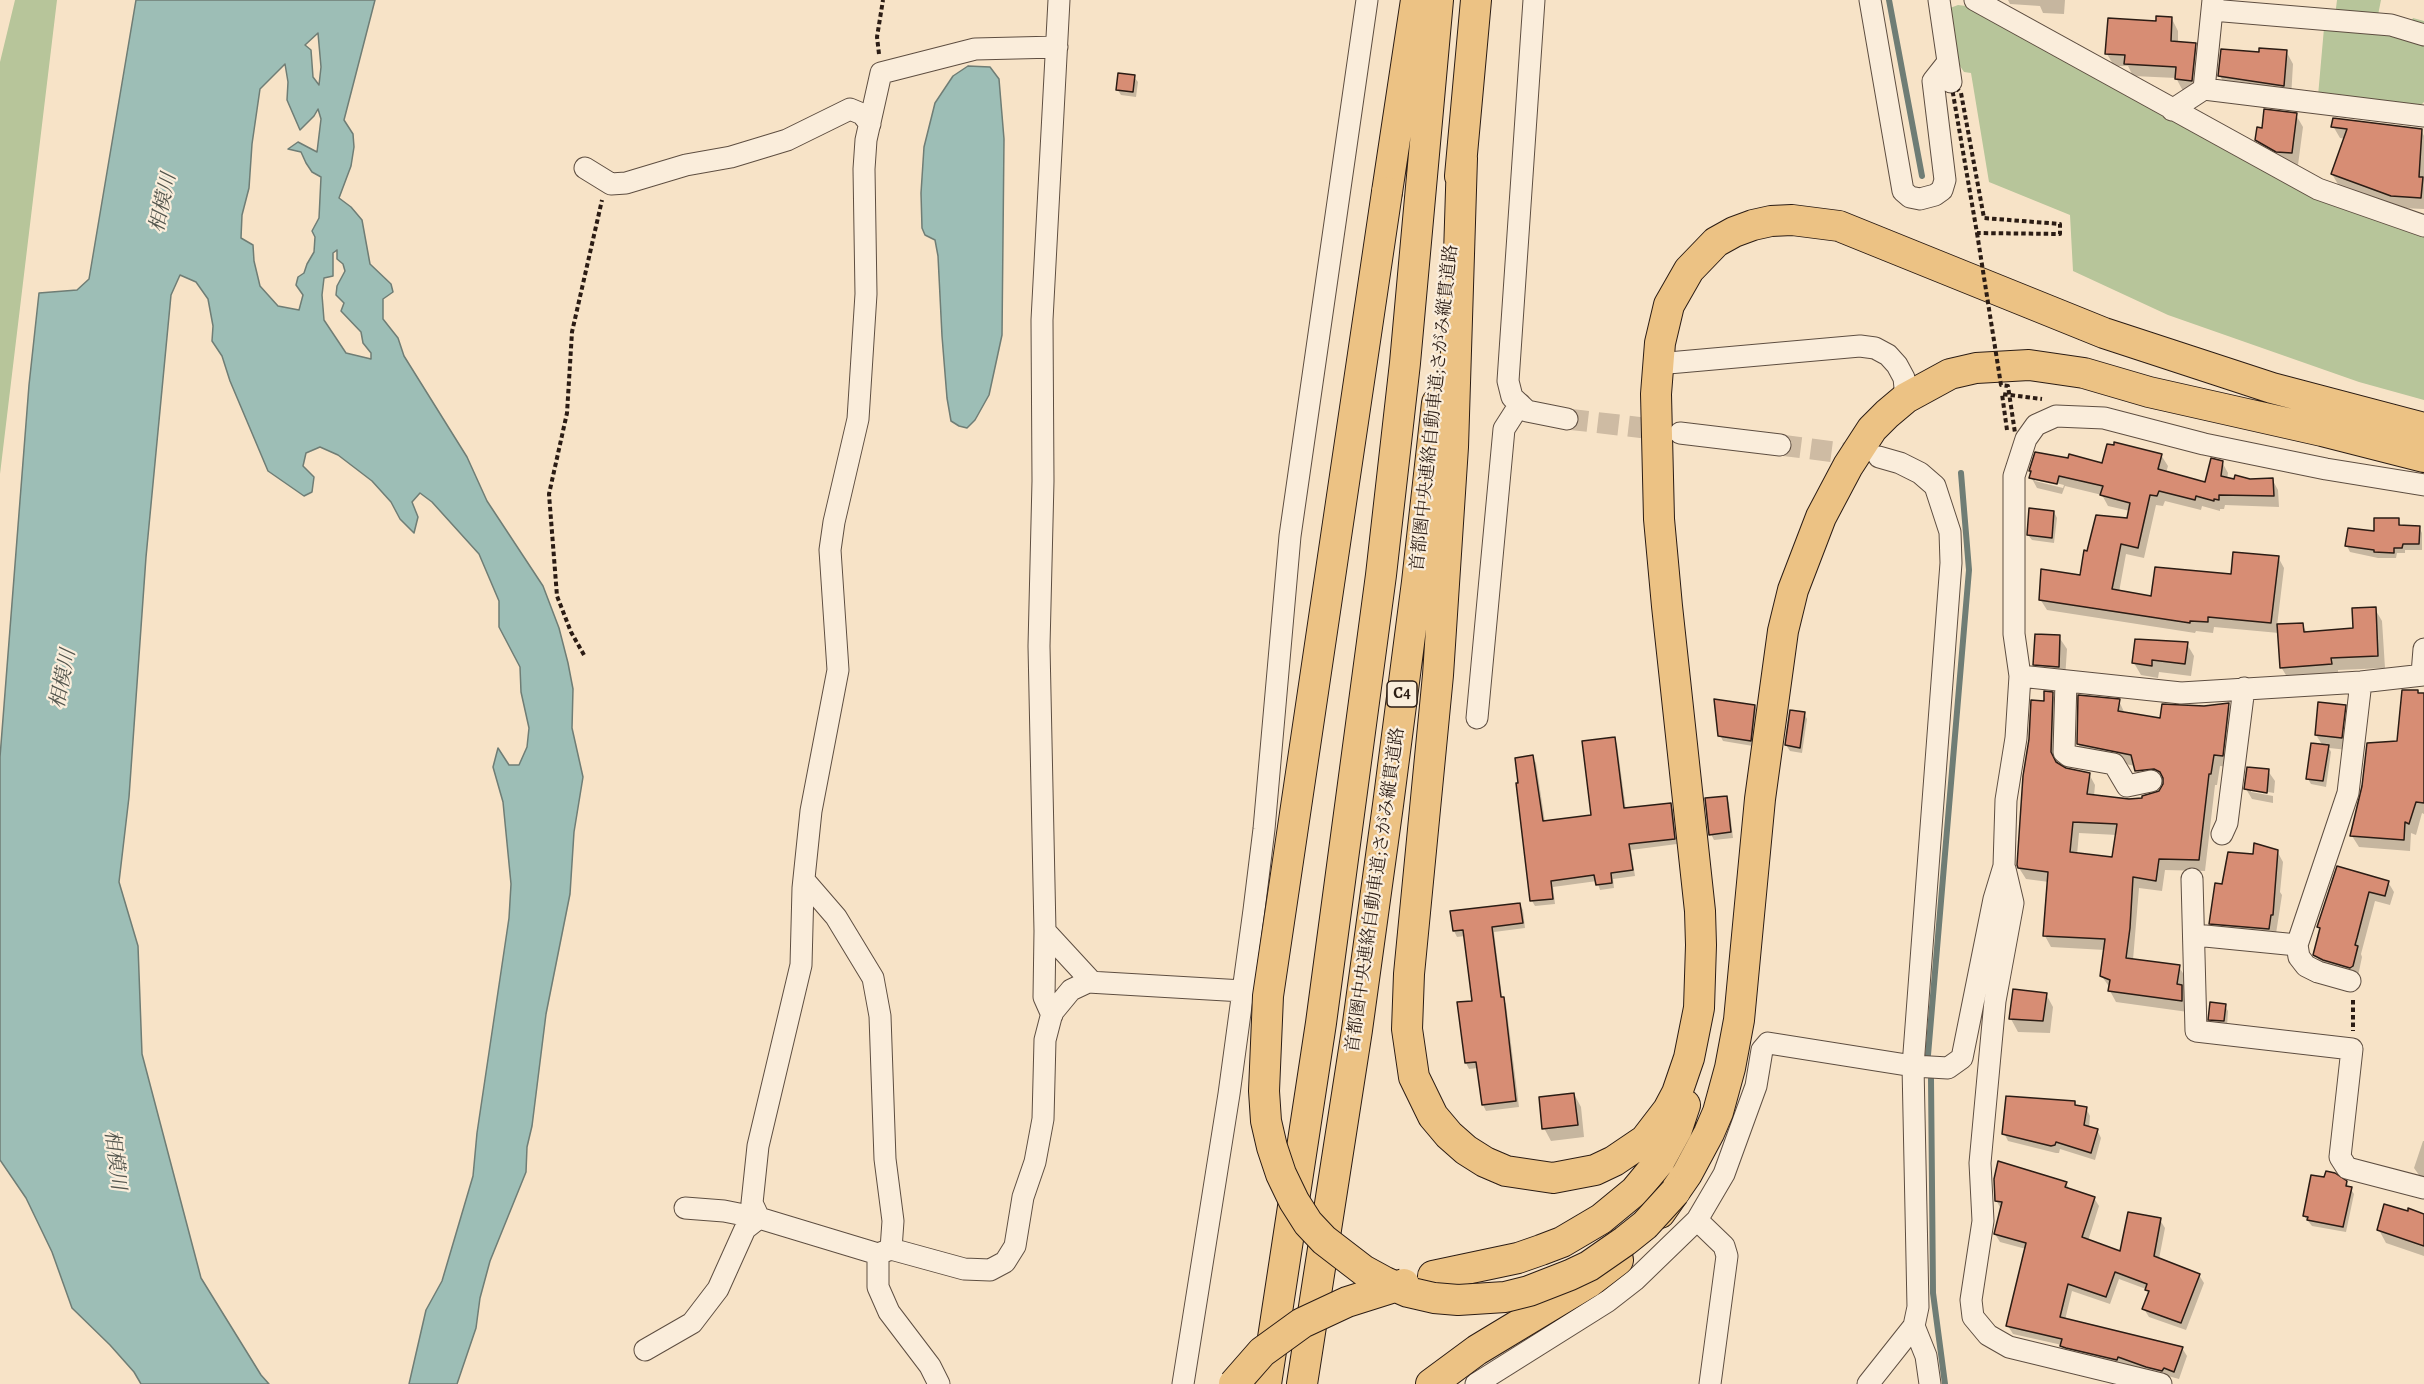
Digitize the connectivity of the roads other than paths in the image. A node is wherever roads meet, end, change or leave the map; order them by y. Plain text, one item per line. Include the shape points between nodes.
1 (1059, 0) edge
2 (1367, 0) edge
3 (1416, 0) edge
4 (1438, 0) edge
5 (1476, 0) edge
6 (1534, 0) edge
7 (1870, 0) edge
8 (1939, 0) edge
9 (1975, 0) edge
10 (2213, 5) edge
11 (2424, 35) edge
12 (1057, 48) junction
13 (2204, 89) junction
14 (2172, 110) junction
15 (2424, 116) edge
16 (870, 124) junction
17 (1462, 158) junction
18 (585, 168) dead end
19 (2424, 226) edge
20 (1657, 364) junction
21 (1906, 398) junction
22 (1520, 404) junction
23 (1567, 419) tunnel mouth
24 (2424, 428) edge
25 (1680, 433) tunnel mouth
26 (1780, 445) tunnel mouth
27 (1879, 457) tunnel mouth
28 (2424, 457) edge
29 (2424, 485) edge
30 (2424, 649) edge
31 (2423, 674) edge
32 (2020, 676) junction
33 (2066, 681) junction
34 (2361, 682) junction
35 (2244, 688) junction
36 (1477, 718) dead end
37 (2151, 780) dead end
38 (2222, 834) dead end
39 (2004, 866) junction
40 (2192, 879) dead end
41 (804, 880) junction
42 (1045, 931) junction
43 (2195, 935) junction
44 (2297, 945) junction
45 (2350, 981) road end
46 (1092, 982) junction
47 (1243, 991) junction
48 (1699, 1008) junction
49 (1052, 1015) junction
50 (1912, 1066) junction
51 (2424, 1188) edge
52 (1675, 1192) junction
53 (685, 1208) dead end
54 (759, 1218) junction
55 (1697, 1220) junction
56 (884, 1251) junction
57 (1914, 1326) junction
58 (645, 1350) dead end
59 (1489, 1380) edge
60 (939, 1384) edge
61 (1184, 1384) edge
62 (1234, 1384) edge
63 (1266, 1384) edge
64 (1302, 1384) edge
65 (1431, 1384) edge
66 (1710, 1384) edge
67 (1868, 1384) edge
68 (1930, 1384) edge
69 (2161, 1384) edge

1 - 12 street
2 - 47 street via 1290,536 1265,818
3 - 52 highway, bridge via 1268,996 1266,1120 1281,1174 1294,1201 1324,1240 1385,1282 1434,1298 1505,1297 1570,1275 1625,1241
4 - 63 highway, 首都圏中央連絡自動車道;さがみ縦貫道路 / C4 via 1381,575 1321,1023
5 - 17 highway, 首都圏中央連絡自動車道;さがみ縦貫道路 / C4
6 - 22 street via 1508,381 1512,397
7 - 8 street via 1903,191 1920,199 1942,190 1945,180 1933,81 1953,79
9 - 14 street
10 - 11 street via 2391,26
10 - 13 street
12 - 16 street via 975,49 881,73
12 - 42 street via 1042,320 1040,646
13 - 14 street
13 - 15 street
14 - 19 street via 2318,189
16 - 18 street via 862,114 850,109 787,140 626,183 611,184
16 - 41 street via 864,169 866,294 858,419 830,550 838,670 811,811
17 - 48 highway via 1453,447 1438,675 1407,1002 1414,1077 1443,1128 1485,1162 1529,1176 1573,1176 1614,1161 1645,1140 1656,1127 1685,1075
17 - 64 highway, 首都圏中央連絡自動車道;さがみ縦貫道路 / C4 via 1418,570 1389,794
20 - 21 street via 1860,346 1875,348 1897,364 1904,378
20 - 24 highway via 1670,305 1702,255 1734,232 1753,225 1792,220 1839,226 1863,234 2082,324 2206,367
20 - 48 highway via 1659,519 1700,911
21 - 28 highway via 1950,374 1976,368 2003,364 2056,367
21 - 52 highway via 1872,429 1848,466 1799,571 1788,609 1760,799 1739,1020 1728,1079 1698,1155
22 - 23 street via 1527,411
22 - 36 street via 1504,429
25 - 26 street
27 - 50 street via 1920,473 1935,486 1950,532 1951,563
29 - 32 street via 2326,470 2104,418 2056,416 2036,425 2026,439 2014,476 2014,634
30 - 31 street
31 - 34 street
32 - 33 street
32 - 39 street via 2006,800
33 - 35 street via 2181,693
33 - 37 street via 2064,752 2114,764 2127,786
34 - 35 street
34 - 44 street via 2348,793
35 - 38 street
39 - 50 street via 1962,1058 1948,1068
39 - 69 street via 2013,903 1994,1012 1980,1163 1983,1221 1971,1300 1973,1317 1988,1335 2009,1347
40 - 43 street
41 - 54 street via 801,965 758,1146 752,1203
41 - 56 street via 836,917 873,978 880,1016 885,1158 893,1221
42 - 46 street
42 - 49 street via 1044,998
43 - 44 street
43 - 51 street via 2196,1030 2352,1049 2340,1157 2347,1168
44 - 45 street via 2306,966
46 - 47 street
46 - 49 street via 1071,990
47 - 61 street
48 - 62 highway, bridge via 1694,1065 1677,1129 1659,1162 1635,1191 1601,1219 1562,1242 1518,1258 1433,1276 1347,1302 1302,1323 1262,1352
49 - 56 street via 1046,1040 1039,1141 1023,1197 1016,1246 1005,1262 990,1270 964,1269
50 - 55 street via 1768,1043 1762,1050 1756,1086 1724,1174
50 - 57 street via 1918,1307
52 - 65 highway, bridge via 1635,1244 1605,1271 1477,1350
53 - 54 street via 724,1210
54 - 56 street
54 - 58 street via 745,1228 718,1289 692,1323
55 - 59 street via 1608,1301
55 - 66 street via 1724,1246 1727,1256
56 - 60 street via 879,1287 889,1312
57 - 67 street
57 - 68 street via 1926,1356

